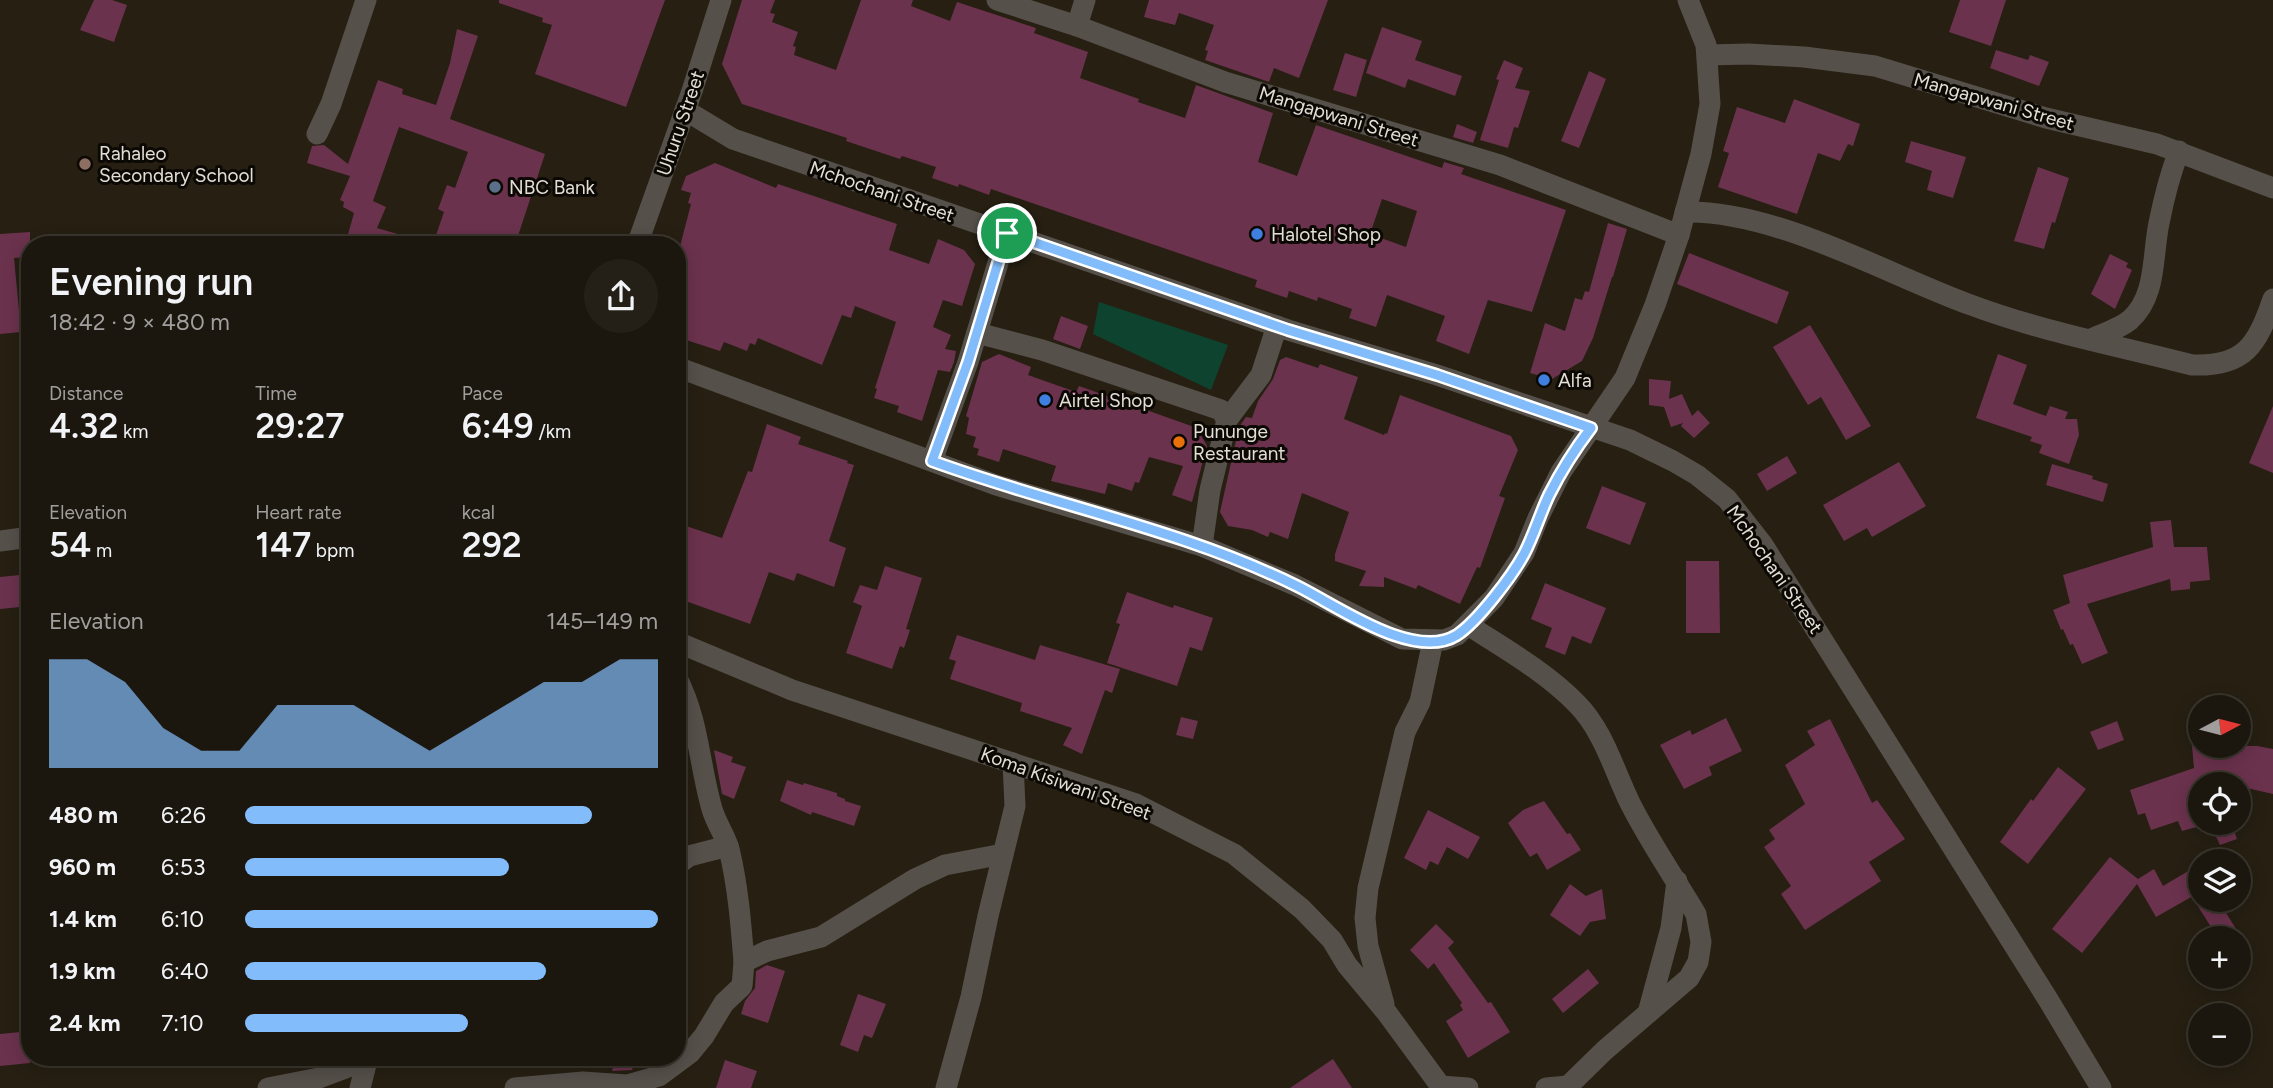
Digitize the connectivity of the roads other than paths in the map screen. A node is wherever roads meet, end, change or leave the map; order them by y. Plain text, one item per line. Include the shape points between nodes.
1 (366, 0) edge
2 (721, 0) edge
3 (997, 0) edge
4 (1085, 0) edge
5 (1688, 0) edge
6 (1077, 26) junction
7 (1707, 55) junction
8 (685, 110) junction
9 (317, 134) dead end
10 (2179, 151) junction
11 (2273, 188) edge
12 (1685, 212) junction
13 (1007, 233) junction
14 (1679, 235) junction
15 (640, 236) edge
16 (2273, 299) edge
17 (1277, 326) junction
18 (977, 333) junction
19 (2091, 339) junction
20 (686, 371) edge
21 (1227, 420) junction
22 (1591, 428) junction
23 (932, 461) junction
24 (21, 538) edge
25 (0, 541) edge
26 (1202, 546) junction
27 (1468, 625) junction
28 (1433, 641) junction
29 (686, 646) edge
30 (686, 697) edge
31 (1013, 763) junction
32 (728, 846) junction
33 (1003, 854) junction
34 (686, 858) edge
35 (1677, 881) junction
36 (744, 962) junction
37 (1387, 1013) junction
38 (1648, 1013) junction
39 (686, 1056) edge
40 (348, 1066) edge
41 (366, 1066) edge
42 (672, 1066) edge
43 (1441, 1087) edge
44 (1567, 1087) edge
45 (268, 1088) edge
46 (360, 1088) edge
47 (515, 1088) edge
48 (946, 1088) edge
49 (1468, 1088) edge
50 (1546, 1088) edge
51 (2101, 1088) edge

1 - 9 street
2 - 8 street, Uhuru Street
3 - 6 street, Mangapwani Street
4 - 6 street
5 - 7 street
6 - 14 street, Mangapwani Street via 1225,82 1500,165
7 - 10 street, Mangapwani Street via 1804,57 1875,66 2046,118
7 - 12 street via 1710,104
8 - 13 street, Mchochani Street via 733,139
8 - 15 street, Uhuru Street
10 - 11 street, Mangapwani Street
10 - 19 street via 2164,200 2146,298 2129,320
12 - 14 street
12 - 19 street via 1765,225 1973,306
13 - 17 street, Mchochani Street
13 - 18 street
14 - 22 street via 1625,378
16 - 19 street via 2259,335 2233,361 2192,365
17 - 21 street via 1261,374
17 - 22 street, Mchochani Street
18 - 21 street via 1222,410
18 - 23 street
20 - 23 street
21 - 26 street
22 - 27 street via 1561,472 1524,554 1494,598
22 - 51 street, Mchochani Street via 1673,460 1727,499 1742,517 1818,630
23 - 26 street via 996,485
24 - 25 street
26 - 28 street via 1296,585 1402,639
27 - 28 street via 1457,635
27 - 35 street via 1538,671 1578,705 1603,742 1631,805
28 - 37 street via 1420,702 1405,732 1367,888 1368,946
29 - 31 street, Koma Kisiwani Street via 792,690
30 - 32 street via 712,811
31 - 33 street via 1015,806
31 - 37 street, Koma Kisiwani Street via 1136,804 1234,854 1302,909 1332,940
32 - 34 street
32 - 36 street
33 - 36 street via 945,865 821,937
33 - 48 street
35 - 38 street via 1671,928
35 - 38 street via 1696,914 1700,954 1689,978
36 - 39 street via 742,986
37 - 43 street, Koma Kisiwani Street
38 - 44 street
40 - 45 street via 319,1078
41 - 46 street
42 - 47 street via 659,1076 627,1084 583,1082
43 - 49 street
44 - 50 street

